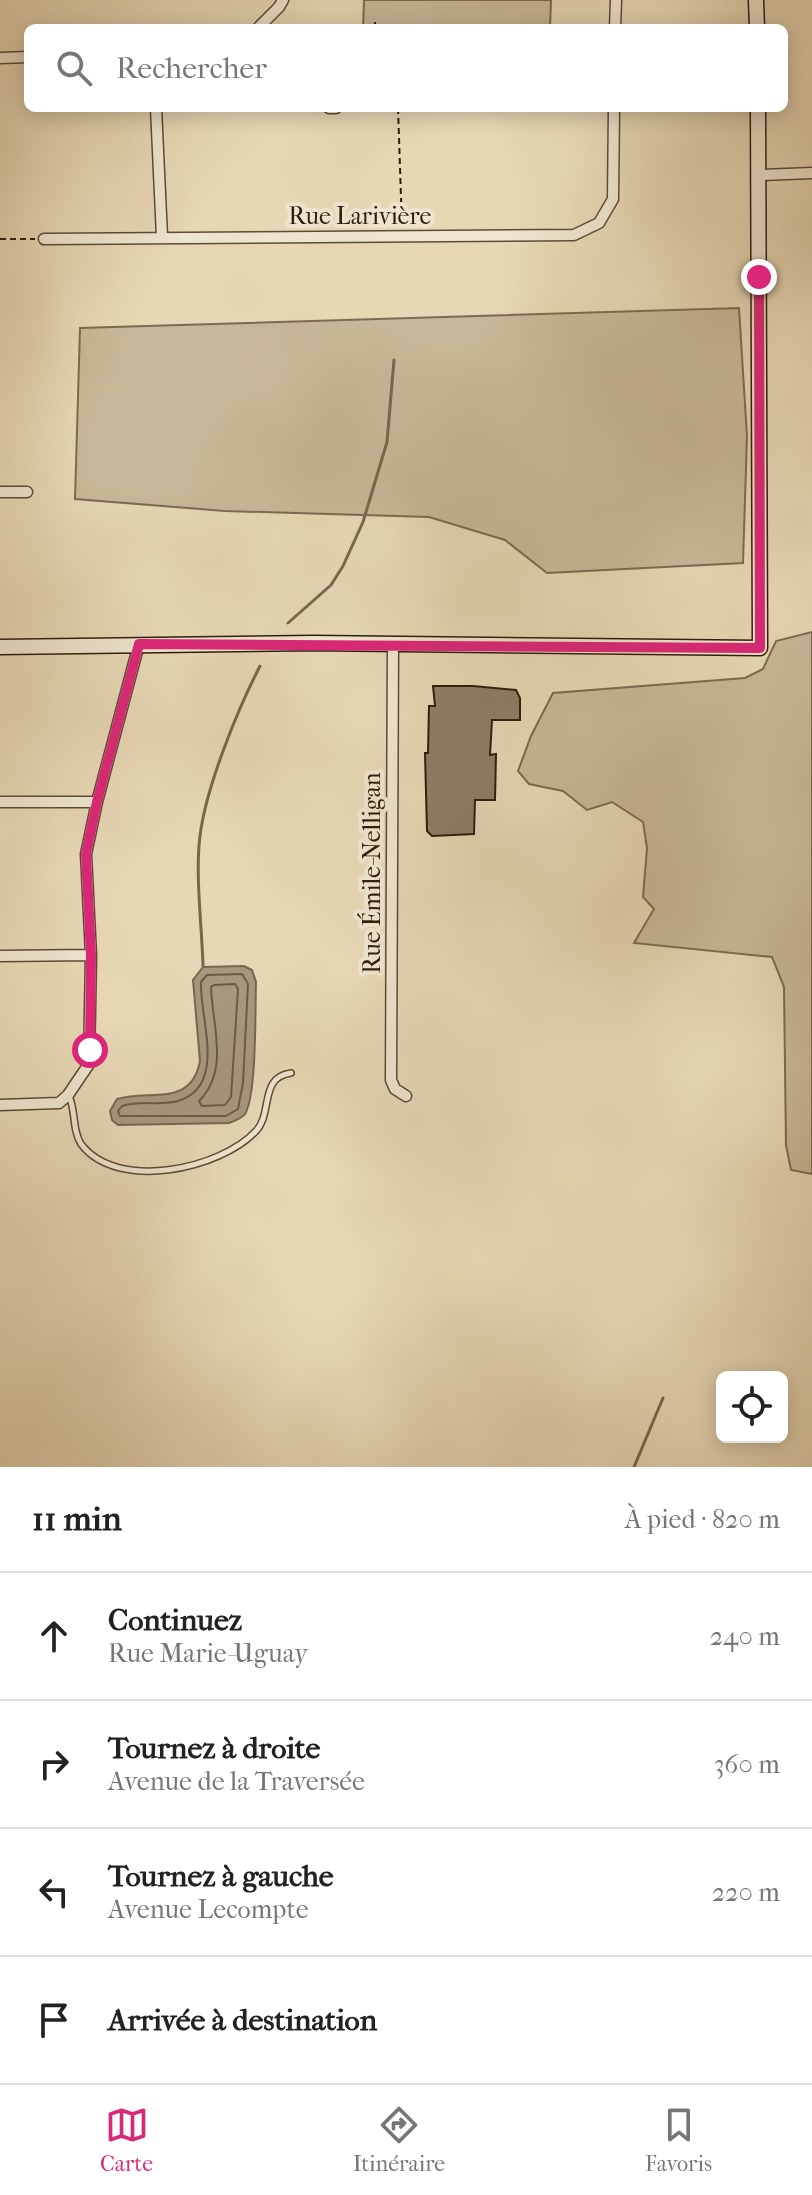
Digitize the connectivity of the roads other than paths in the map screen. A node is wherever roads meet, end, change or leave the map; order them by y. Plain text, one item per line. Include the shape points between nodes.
1 (283, 0) edge
2 (616, 0) edge
3 (756, 0) edge
4 (262, 24) edge
5 (615, 24) edge
6 (757, 24) edge
7 (24, 57) edge
8 (0, 58) edge
9 (156, 112) edge
10 (614, 112) edge
11 (758, 112) edge
12 (812, 173) edge
13 (759, 175) junction
14 (162, 237) junction
15 (44, 239) road end
16 (0, 492) edge
17 (27, 492) dead end
18 (139, 644) junction
19 (393, 644) junction
20 (0, 647) edge
21 (0, 802) edge
22 (97, 802) junction
23 (91, 955) junction
24 (0, 956) edge
25 (291, 1073) dead end
26 (68, 1095) junction
27 (406, 1096) dead end
28 (0, 1105) edge

1 - 4 street
2 - 5 street
3 - 6 street
7 - 8 street
9 - 14 street
10 - 14 street, Rue Larivière via 613,199 599,223 574,235
11 - 13 street
12 - 13 street
13 - 19 street via 760,648
14 - 15 street, Rue Larivière
16 - 17 street
18 - 19 street
18 - 20 street
18 - 22 street
19 - 27 street, Rue Émile-Nelligan via 391,1080
21 - 22 street
22 - 23 street via 86,854
23 - 24 street
23 - 26 street via 90,1058
25 - 26 lane via 273,1082 260,1126 244,1141 220,1155 169,1170 127,1170 94,1155 80,1142
26 - 28 street via 54,1105

